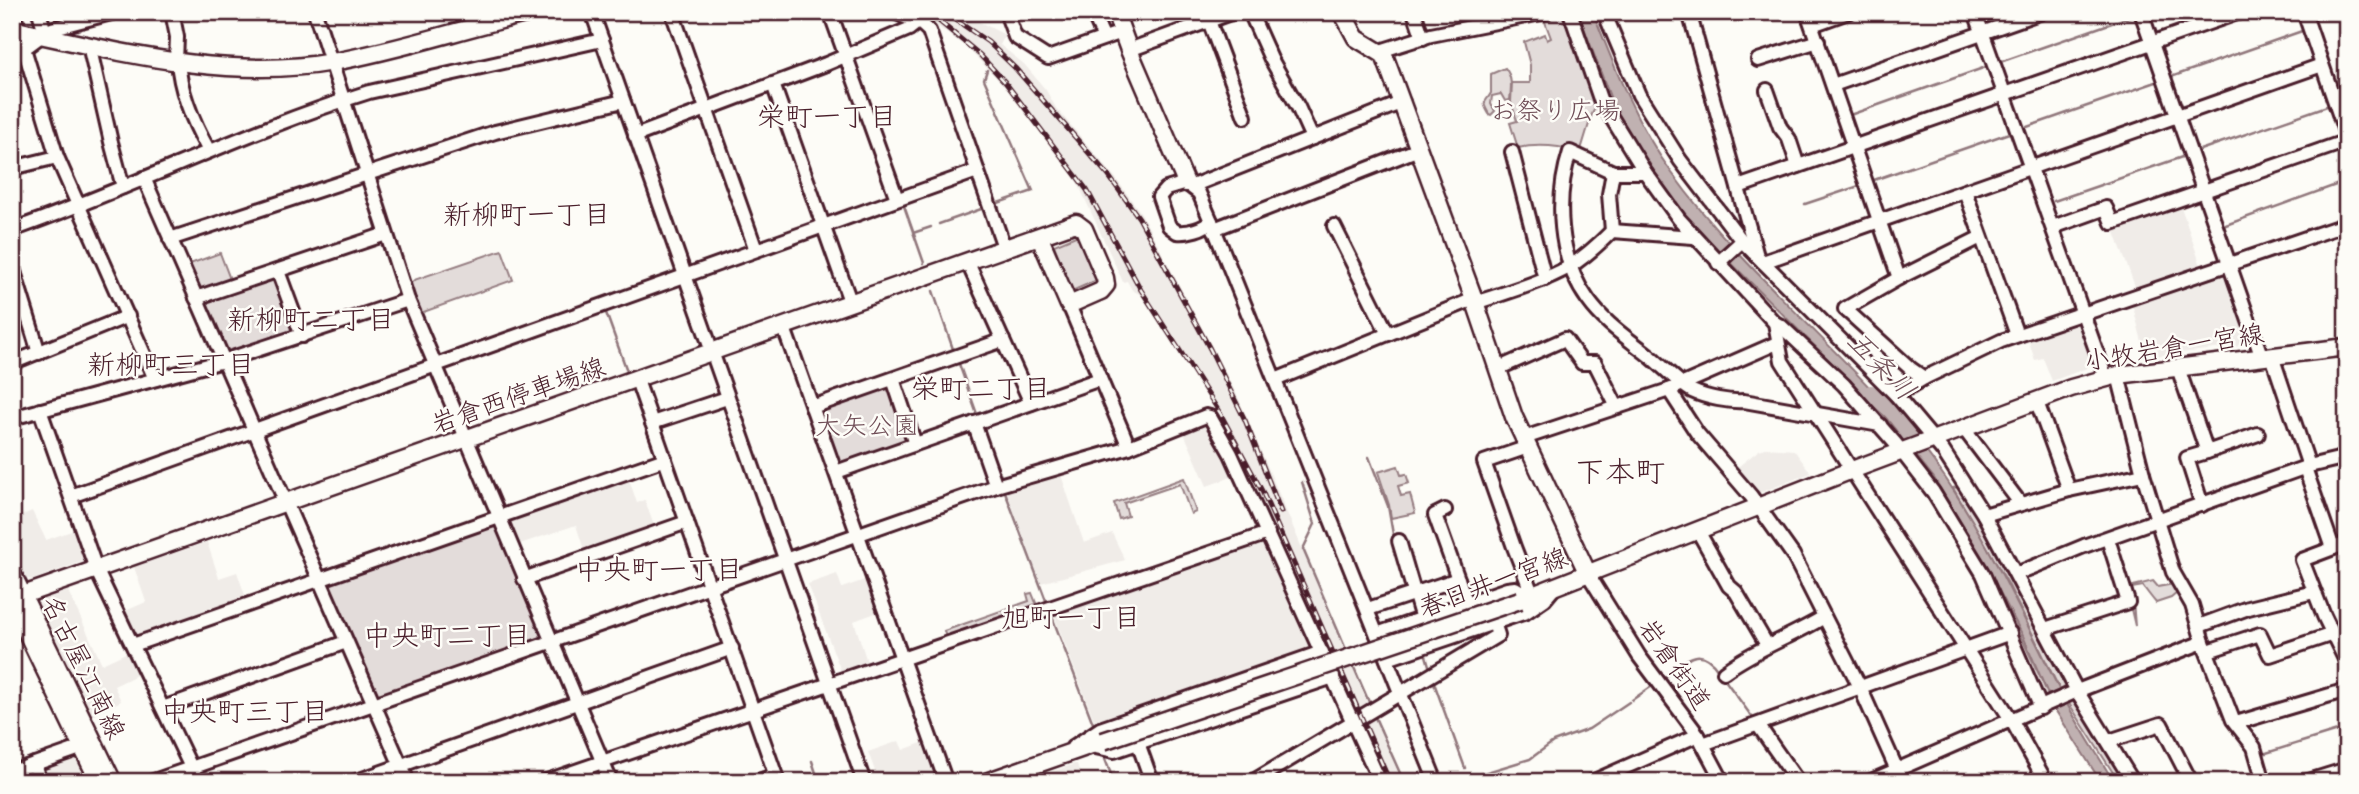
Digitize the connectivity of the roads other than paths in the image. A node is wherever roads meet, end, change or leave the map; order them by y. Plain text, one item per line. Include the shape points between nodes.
1 (12, 12) edge
2 (39, 12) edge
3 (115, 12) edge
4 (172, 12) edge
5 (315, 12) edge
6 (592, 12) edge
7 (672, 12) edge
8 (830, 12) edge
9 (898, 12) edge
10 (933, 12) edge
11 (1006, 12) edge
12 (1092, 12) edge
13 (1115, 12) edge
14 (1190, 12) edge
15 (1233, 12) edge
16 (1250, 12) edge
17 (1342, 12) edge
18 (1414, 12) edge
19 (1546, 12) edge
20 (1570, 12) edge
21 (1604, 12) edge
22 (1689, 12) edge
23 (1848, 12) edge
24 (1975, 12) edge
25 (2042, 12) edge
26 (2141, 12) edge
27 (2240, 12) edge
28 (2304, 12) edge
29 (528, 13) edge
30 (81, 17) edge
31 (916, 19) junction
32 (1810, 19) edge
33 (1209, 21) junction
34 (1195, 26) junction
35 (15, 30) edge
36 (1122, 32) junction
37 (1983, 33) junction
38 (43, 34) junction
39 (1104, 38) junction
40 (1423, 38) junction
41 (602, 40) junction
42 (1818, 41) junction
43 (2151, 43) junction
44 (89, 46) junction
45 (1129, 50) junction
46 (1380, 51) junction
47 (18, 52) edge
48 (846, 55) junction
49 (1758, 60) dead end
50 (177, 61) junction
51 (332, 62) junction
52 (2322, 65) junction
53 (774, 84) junction
54 (1833, 85) junction
55 (1767, 90) dead end
56 (2005, 94) junction
57 (345, 100) junction
58 (623, 102) junction
59 (1403, 102) junction
60 (707, 110) junction
61 (2177, 116) junction
62 (1245, 117) dead end
63 (635, 136) junction
64 (1312, 138) junction
65 (2347, 139) edge
66 (1853, 147) junction
67 (1419, 149) junction
68 (209, 151) junction
69 (1512, 152) dead end
70 (57, 157) junction
71 (1798, 166) junction
72 (12, 168) edge
73 (2031, 168) junction
74 (977, 171) junction
75 (1613, 172) junction
76 (1645, 172) junction
77 (368, 175) junction
78 (144, 178) junction
79 (1189, 185) junction
80 (123, 187) junction
81 (1738, 187) junction
82 (1965, 191) junction
83 (2204, 191) junction
84 (897, 199) junction
85 (78, 205) junction
86 (1878, 222) junction
87 (2347, 223) edge
88 (1212, 225) junction
89 (823, 226) junction
90 (1334, 226) dead end
91 (2053, 228) junction
92 (12, 230) edge
93 (1612, 231) junction
94 (386, 234) junction
95 (1040, 237) junction
96 (1693, 237) junction
97 (1981, 237) junction
98 (170, 239) junction
99 (1742, 241) junction
100 (756, 250) junction
101 (1005, 250) junction
102 (1760, 259) junction
103 (968, 263) junction
104 (1718, 263) junction
105 (12, 265) edge
106 (2230, 265) junction
107 (1571, 266) junction
108 (278, 271) junction
109 (685, 275) junction
110 (1899, 278) junction
111 (1545, 279) junction
112 (196, 298) junction
113 (408, 300) junction
114 (1475, 301) junction
115 (850, 304) junction
116 (1069, 306) junction
117 (1845, 309) junction
118 (2083, 314) junction
119 (128, 316) junction
120 (1775, 323) junction
121 (1826, 324) junction
122 (784, 328) junction
123 (1388, 334) junction
124 (302, 335) junction
125 (2017, 335) junction
126 (1003, 340) junction
127 (1777, 343) junction
128 (2347, 348) edge
129 (39, 353) junction
130 (712, 353) junction
131 (2267, 357) junction
132 (223, 361) junction
133 (12, 363) edge
134 (434, 366) junction
135 (2178, 368) junction
136 (1497, 369) junction
137 (2112, 376) junction
138 (1924, 378) junction
139 (155, 379) junction
140 (892, 379) junction
141 (1100, 379) junction
142 (637, 380) junction
143 (1275, 380) junction
144 (1684, 383) junction
145 (1669, 390) junction
146 (1896, 395) junction
147 (727, 398) junction
148 (2037, 402) junction
149 (1031, 403) junction
150 (813, 407) junction
151 (1617, 407) junction
152 (40, 410) junction
153 (1816, 414) junction
154 (12, 418) edge
155 (652, 423) junction
156 (974, 424) junction
157 (1880, 425) junction
158 (1964, 429) junction
159 (254, 430) junction
160 (2258, 434) dead end
161 (465, 440) junction
162 (1935, 440) junction
163 (1526, 442) junction
164 (915, 444) junction
165 (1129, 447) junction
166 (1902, 452) junction
167 (2207, 452) junction
168 (2347, 457) edge
169 (665, 459) junction
170 (2307, 467) junction
171 (1852, 470) junction
172 (836, 472) junction
173 (2143, 474) junction
174 (996, 486) junction
175 (2069, 490) junction
176 (71, 496) junction
177 (285, 503) junction
178 (2020, 503) junction
179 (2202, 505) junction
180 (1758, 507) junction
181 (1445, 510) dead end
182 (1984, 515) junction
183 (498, 518) junction
184 (2156, 521) junction
185 (687, 522) junction
186 (1698, 531) junction
187 (1268, 533) junction
188 (858, 534) junction
189 (2108, 539) junction
190 (1399, 541) dead end
191 (2347, 543) edge
192 (2333, 548) junction
193 (786, 559) junction
194 (96, 569) junction
195 (12, 573) edge
196 (1588, 574) junction
197 (2016, 574) junction
198 (524, 579) junction
199 (1458, 579) junction
200 (319, 580) junction
201 (710, 585) junction
202 (1556, 587) junction
203 (2314, 592) junction
204 (1415, 594) junction
205 (1528, 597) junction
206 (16, 598) edge
207 (1467, 604) junction
208 (1368, 609) junction
209 (1824, 617) junction
210 (1422, 619) junction
211 (1494, 623) junction
212 (2199, 626) junction
213 (2045, 629) junction
214 (2010, 633) junction
215 (1377, 634) junction
216 (2339, 638) edge
217 (551, 641) junction
218 (346, 642) junction
219 (133, 645) junction
220 (1767, 645) junction
221 (2206, 646) junction
222 (732, 648) junction
223 (1966, 650) junction
224 (1322, 652) junction
225 (902, 659) junction
226 (1387, 659) junction
227 (2347, 663) edge
228 (1724, 672) dead end
229 (1333, 677) junction
230 (830, 683) junction
231 (1860, 687) junction
232 (2347, 690) edge
233 (2076, 692) junction
234 (1401, 693) junction
235 (577, 703) junction
236 (373, 704) junction
237 (2043, 707) junction
238 (163, 708) junction
239 (754, 710) junction
240 (1353, 721) junction
241 (2012, 721) junction
242 (2236, 723) junction
243 (1758, 725) junction
244 (1700, 740) junction
245 (2109, 741) junction
246 (1138, 743) junction
247 (1097, 744) junction
248 (83, 747) junction
249 (1058, 757) junction
250 (602, 762) junction
251 (34, 764) junction
252 (400, 765) junction
253 (191, 768) junction
254 (1624, 768) junction
255 (2347, 769) edge
256 (1897, 770) junction
257 (12, 772) edge
258 (777, 778) edge
259 (1379, 781) edge
260 (2044, 781) edge
261 (40, 782) edge
262 (99, 782) edge
263 (113, 782) edge
264 (151, 782) edge
265 (198, 782) edge
266 (354, 782) edge
267 (408, 782) edge
268 (544, 782) edge
269 (611, 782) edge
270 (757, 782) edge
271 (864, 782) edge
272 (946, 782) edge
273 (986, 782) edge
274 (1152, 782) edge
275 (1252, 782) edge
276 (1436, 782) edge
277 (1592, 782) edge
278 (1630, 782) edge
279 (1723, 782) edge
280 (1798, 782) edge
281 (1869, 782) edge
282 (2133, 782) edge
283 (2191, 782) edge
284 (2264, 782) edge
285 (2305, 782) edge

1 - 35 street
2 - 38 street
3 - 30 street
4 - 50 street
5 - 51 street
6 - 41 street
7 - 60 street
8 - 48 street
9 - 31 main road
10 - 31 main road
11 - 39 street via 1015,37 1048,58
12 - 39 street
13 - 36 main road
14 - 34 street
15 - 33 street
16 - 64 street
17 - 46 main road, 春日井一宮線 via 1356,38
18 - 40 street
19 - 40 street
20 - 76 street via 1600,99
21 - 99 street via 1639,95 1680,160
22 - 81 street
23 - 32 street
24 - 37 street
25 - 37 street
26 - 43 street
27 - 43 street
28 - 52 street
29 - 51 main road
30 - 38 street
31 - 48 street via 909,29
31 - 74 street via 929,31
32 - 42 street
33 - 34 street
33 - 62 street
34 - 45 street
35 - 38 main road
35 - 47 street
36 - 39 street
36 - 45 main road
37 - 54 street
37 - 56 street
38 - 44 main road
38 - 47 street
40 - 46 street
41 - 57 street
41 - 58 street
42 - 49 street
42 - 54 street
43 - 56 street
43 - 61 street
44 - 50 main road
44 - 80 street
45 - 79 main road
46 - 59 main road, 春日井一宮線
47 - 70 street
48 - 53 street
48 - 84 street
50 - 51 main road via 246,67
50 - 68 street via 189,107
51 - 57 street
52 - 61 street
52 - 65 street
53 - 60 street
53 - 89 street
54 - 66 street
55 - 71 street
56 - 66 street
56 - 73 street
57 - 68 street
57 - 77 street
58 - 63 street
58 - 77 street via 495,132
59 - 64 street
59 - 67 main road, 春日井一宮線
60 - 63 street
60 - 100 street
61 - 73 street
61 - 83 street
63 - 109 street
64 - 79 street
65 - 83 street
66 - 71 street
66 - 86 street
67 - 88 street
67 - 114 main road, 春日井一宮線
68 - 78 street
69 - 111 street
70 - 72 street
70 - 85 street
71 - 81 street
73 - 82 street
73 - 91 street
74 - 84 street
74 - 101 street
75 - 76 street
75 - 93 street via 1609,194
75 - 107 street via 1570,152 1560,201
76 - 96 street
77 - 94 street
77 - 98 street
78 - 80 street
78 - 98 street
79 - 88 street via 1199,193
79 - 88 street via 1160,194 1169,226 1183,233
80 - 85 street
81 - 102 street
82 - 86 street
82 - 97 street
83 - 91 street via 2112,223 2106,208
83 - 106 street
84 - 89 street
85 - 92 street
85 - 119 street
86 - 102 street
86 - 110 street
87 - 106 street
88 - 143 street
89 - 100 street
89 - 115 street
90 - 123 street
91 - 118 street
93 - 96 street
93 - 107 street
94 - 108 street
94 - 113 street
95 - 101 main road, 岩倉西停車場線
95 - 116 main road
95 - 116 main road, 岩倉西停車場線 via 1076,223 1084,229 1106,285
96 - 104 street
97 - 110 street
97 - 125 street
98 - 112 street
99 - 102 street
99 - 104 street
100 - 109 street
101 - 103 main road, 岩倉西停車場線
102 - 121 street
103 - 115 main road, 岩倉西停車場線
103 - 126 street
104 - 120 street
105 - 129 street
106 - 118 street
106 - 131 street
107 - 111 street
107 - 144 street via 1598,312
108 - 112 street
108 - 124 street
109 - 130 street
109 - 134 street
110 - 117 street
111 - 114 street
112 - 132 street
113 - 124 street
113 - 134 street
114 - 123 street
114 - 136 main road, 春日井一宮線
115 - 122 main road, 岩倉西停車場線
116 - 141 street
117 - 121 street
117 - 138 street
118 - 125 street
118 - 137 street
119 - 129 street
119 - 139 street
120 - 127 street
120 - 157 street
121 - 146 street
122 - 130 main road, 岩倉西停車場線
122 - 150 street
123 - 143 street
124 - 132 street
125 - 138 street
126 - 140 street
126 - 149 street
127 - 144 street
127 - 153 street via 1782,361
128 - 131 main road, 小牧岩倉一宮線
129 - 133 street
130 - 142 main road, 岩倉西停車場線
130 - 147 street
131 - 135 main road, 小牧岩倉一宮線
131 - 170 street
132 - 139 street
132 - 159 street
134 - 159 street
134 - 161 street
135 - 137 main road, 小牧岩倉一宮線
135 - 167 street
136 - 151 street via 1565,339 1582,363 1595,363
136 - 163 main road, 春日井一宮線
137 - 148 main road, 小牧岩倉一宮線
137 - 173 street
138 - 146 street
139 - 152 street
140 - 150 street
140 - 164 street
141 - 149 street
141 - 165 street
142 - 155 street
142 - 161 main road, 岩倉西停車場線
143 - 208 street
144 - 145 street
144 - 153 street via 1692,390 1731,401
145 - 151 street
145 - 180 street via 1697,433
146 - 162 street
147 - 155 street
147 - 193 street
148 - 158 main road, 小牧岩倉一宮線
148 - 175 street
149 - 156 street
150 - 172 street
151 - 163 street
152 - 154 street
152 - 176 street
153 - 157 street
153 - 171 street
155 - 169 street
156 - 164 street
156 - 174 street
157 - 166 street
158 - 162 main road, 小牧岩倉一宮線
158 - 178 street
159 - 176 street
159 - 177 street
160 - 167 street
161 - 177 main road, 岩倉西停車場線
161 - 183 street
162 - 166 main road, 小牧岩倉一宮線
162 - 182 street
163 - 196 main road, 春日井一宮線
163 - 205 street via 1484,462
164 - 172 street
165 - 174 street
165 - 187 street via 1210,417
166 - 171 main road
166 - 214 street via 1945,509
167 - 179 street via 2187,458
168 - 170 street
169 - 183 street
169 - 185 street
170 - 179 street
170 - 192 street
171 - 180 main road
171 - 223 street
172 - 188 street
173 - 175 street
173 - 184 street
174 - 188 street
175 - 178 street
176 - 194 street
177 - 194 main road, 岩倉西停車場線
177 - 200 street
178 - 182 street
179 - 184 street
180 - 186 main road
180 - 209 street via 1793,555
181 - 199 street via 1435,515
182 - 197 street
183 - 198 street
183 - 200 street
184 - 189 street
184 - 212 street via 2173,572
185 - 198 street
185 - 201 street
186 - 196 main road
186 - 220 street
187 - 224 street
187 - 225 street
188 - 193 street
188 - 225 street
189 - 197 street
189 - 213 street via 2129,602
190 - 204 street
191 - 192 street
192 - 203 street via 2302,560
193 - 201 street
193 - 230 street
194 - 206 main road, 岩倉西停車場線
194 - 219 street
195 - 206 main road, 名古屋江南線
196 - 202 main road, 春日井一宮線
196 - 244 street, 岩倉街道 via 1637,654
197 - 213 street
198 - 217 street
199 - 204 street
199 - 207 street
200 - 218 street
200 - 219 street
201 - 217 street
201 - 222 street
202 - 205 main road, 春日井一宮線
202 - 211 street via 1526,612
203 - 212 street
203 - 216 street
204 - 208 street
204 - 210 street
205 - 207 street via 1515,588
205 - 247 main road, 春日井一宮線, bridge
206 - 248 main road, 名古屋江南線
206 - 263 main road, 名古屋江南線
207 - 210 street
208 - 215 street
209 - 220 street
209 - 231 street
210 - 215 street
211 - 226 street
211 - 234 street via 1498,635
212 - 221 street
213 - 233 street
214 - 223 street
214 - 237 street
215 - 226 street
216 - 221 street via 2270,655 2260,634
216 - 227 street
217 - 235 street
217 - 236 street
218 - 236 street
218 - 238 street
219 - 238 street
220 - 228 street
221 - 233 street
221 - 242 street
222 - 235 street
222 - 239 street
223 - 231 street
223 - 241 street
224 - 229 street
224 - 249 street via 1100,729
225 - 230 street
225 - 272 street
226 - 234 street
229 - 240 street
229 - 246 street
230 - 239 street
230 - 271 street
231 - 243 street
231 - 256 street
232 - 242 street
233 - 237 street
233 - 245 street
234 - 240 street
234 - 276 street
235 - 250 street
235 - 252 street
236 - 252 street
236 - 253 street
237 - 241 street
238 - 253 street
239 - 250 street
239 - 258 street
240 - 259 street
240 - 275 street
241 - 256 street
241 - 260 street
242 - 284 street via 2254,747
243 - 244 street
243 - 280 street
244 - 254 street
244 - 279 street, 岩倉街道
245 - 282 street
245 - 283 street via 2161,724
246 - 247 street via 1114,751
246 - 274 street
247 - 249 main road, 春日井一宮線
248 - 251 street
248 - 262 main road, 名古屋江南線
249 - 273 main road, 春日井一宮線
250 - 268 street
250 - 269 street
251 - 257 street
251 - 261 street
252 - 266 street
252 - 267 street
253 - 264 street
253 - 265 street
254 - 277 street
254 - 278 street
255 - 285 street
256 - 281 street
258 - 270 street

